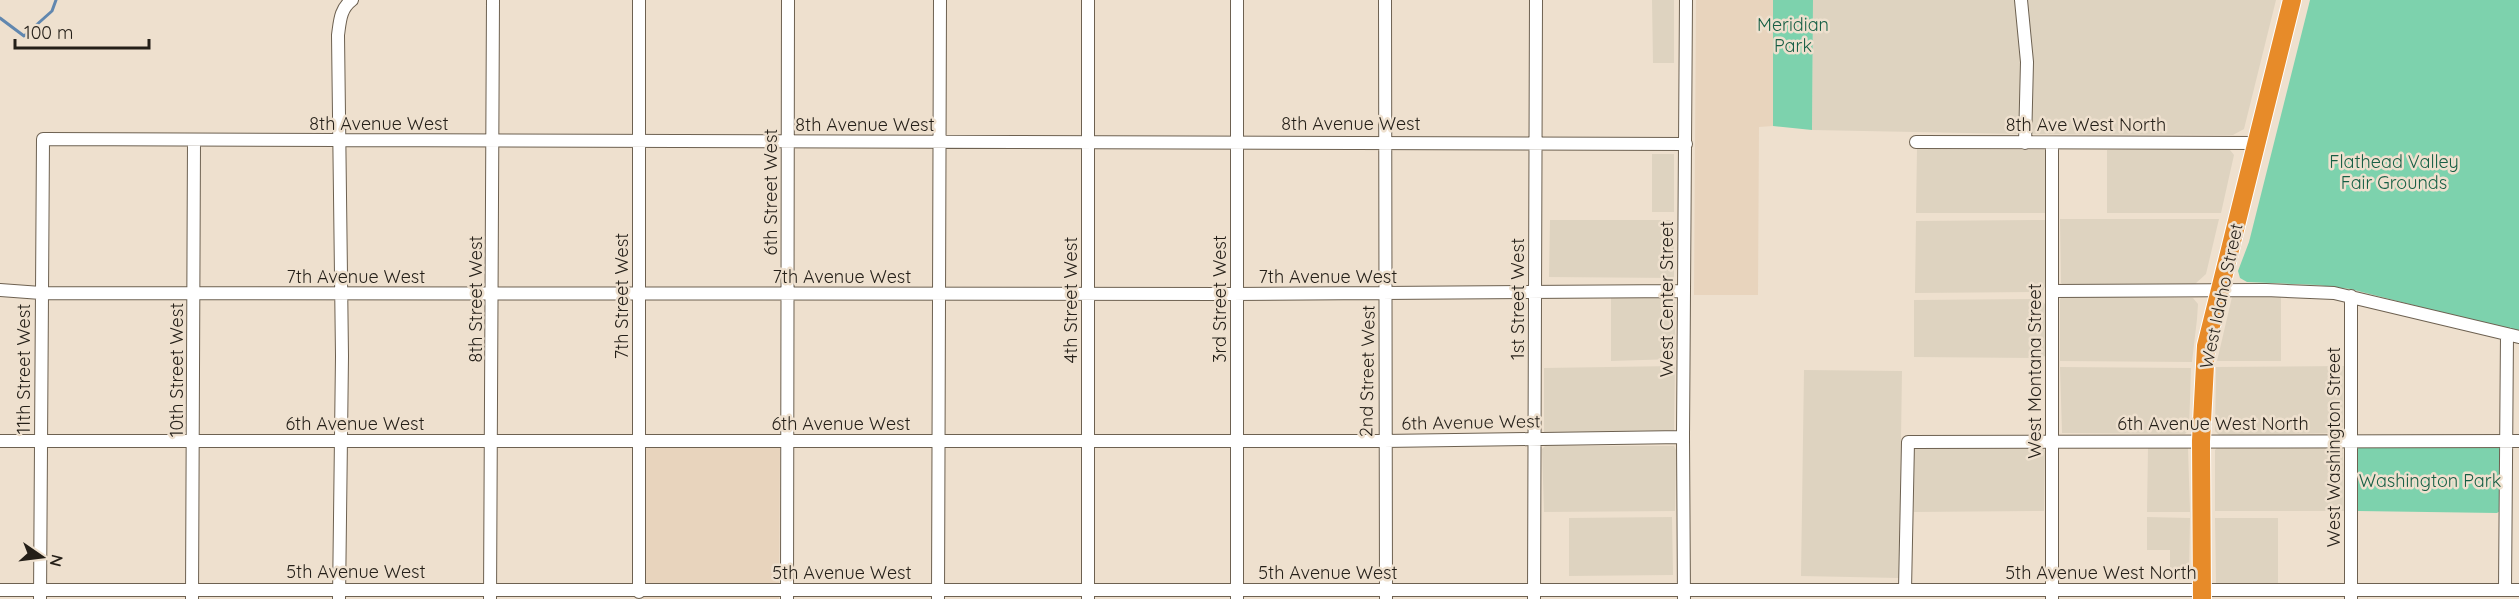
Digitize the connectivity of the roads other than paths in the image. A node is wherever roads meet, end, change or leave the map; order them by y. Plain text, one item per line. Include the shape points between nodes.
1 (352, 0) edge
2 (493, 0) edge
3 (639, 0) edge
4 (789, 0) edge
5 (940, 0) edge
6 (1088, 0) edge
7 (1237, 0) edge
8 (1385, 0) edge
9 (1536, 0) edge
10 (1686, 0) edge
11 (2021, 0) edge
12 (2292, 0) edge
13 (43, 139) joint
14 (194, 141) junction
15 (338, 141) junction
16 (493, 141) junction
17 (639, 141) junction
18 (939, 141) junction
19 (1088, 141) junction
20 (1237, 141) junction
21 (1386, 141) junction
22 (788, 142) junction
23 (1535, 142) junction
24 (1916, 142) dead end
25 (2025, 142) junction
26 (2052, 142) junction
27 (1686, 144) junction
28 (2256, 144) junction
29 (0, 290) edge
30 (1535, 290) junction
31 (2220, 290) junction
32 (1684, 291) junction
33 (2052, 291) junction
34 (1386, 292) junction
35 (41, 293) junction
36 (194, 293) junction
37 (341, 294) junction
38 (493, 294) junction
39 (639, 294) junction
40 (788, 294) junction
41 (939, 294) junction
42 (1088, 294) junction
43 (1237, 294) junction
44 (2351, 296) junction
45 (2513, 335) edge
46 (1683, 437) junction
47 (1535, 439) junction
48 (41, 440) junction
49 (194, 440) junction
50 (939, 440) junction
51 (0, 441) edge
52 (341, 441) junction
53 (492, 441) junction
54 (640, 441) junction
55 (788, 441) junction
56 (1089, 441) junction
57 (1237, 441) junction
58 (1384, 441) junction
59 (2052, 441) junction
60 (2202, 441) junction
61 (2352, 441) junction
62 (2513, 441) edge
63 (0, 590) edge
64 (1905, 590) junction
65 (2505, 590) junction
66 (2519, 590) edge
67 (639, 591) junction
68 (40, 594) edge
69 (192, 594) edge
70 (339, 594) edge
71 (491, 594) edge
72 (787, 594) edge
73 (938, 594) edge
74 (1088, 594) edge
75 (1386, 594) edge
76 (1684, 594) edge
77 (2351, 594) edge
78 (1237, 595) edge
79 (1534, 595) edge
80 (2052, 595) edge
81 (2202, 595) edge

1 - 15 street via 341,15 338,35
2 - 16 street, 8th Street West
3 - 17 street, 7th Street West
4 - 22 street, 6th Street West
5 - 18 street
6 - 19 street, 4th Street West
7 - 20 street, 3rd Street West
8 - 21 street, 2nd Street West
9 - 23 street, 1st Street West
10 - 27 street, West Center Street
11 - 25 street via 2027,62
12 - 28 highway, West Idaho Street
13 - 14 street, 8th Avenue West
13 - 35 street, 11th Street West
14 - 15 street, 8th Avenue West
14 - 36 street, 10th Street West
15 - 16 street, 8th Avenue West
15 - 37 street
16 - 17 street, 8th Avenue West
16 - 38 street, 8th Street West
17 - 22 street, 8th Avenue West
17 - 39 street, 7th Street West
18 - 19 street, 8th Avenue West
18 - 22 street, 8th Avenue West
18 - 41 street
19 - 20 street, 8th Avenue West
19 - 42 street, 4th Street West
20 - 21 street, 8th Avenue West
20 - 43 street, 3rd Street West
21 - 23 street, 8th Avenue West
21 - 34 street, 2nd Street West
22 - 40 street, 6th Street West
23 - 27 street, 8th Avenue West
23 - 30 street, 1st Street West
24 - 25 street, 8th Ave West North
25 - 26 street, 8th Ave West North
26 - 28 street, 8th Ave West North
26 - 33 street, West Montana Street
27 - 32 street, West Center Street
28 - 31 highway, West Idaho Street
29 - 35 street, 7th Avenue West
30 - 32 street, 7th Avenue West
30 - 34 street, 7th Avenue West
30 - 47 street, 1st Street West
31 - 33 street
31 - 44 street
31 - 60 highway, West Idaho Street via 2204,363
32 - 46 street, West Center Street
33 - 59 street, West Montana Street
34 - 43 street, 7th Avenue West
34 - 58 street, 2nd Street West
35 - 36 street, 7th Avenue West
35 - 48 street, 11th Street West
36 - 37 street, 7th Avenue West
36 - 49 street, 10th Street West
37 - 38 street, 7th Avenue West
37 - 52 street
38 - 39 street, 7th Avenue West
38 - 53 street, 8th Street West
39 - 40 street, 7th Avenue West
39 - 54 street, 7th Street West
40 - 41 street, 7th Avenue West
40 - 55 street, 6th Street West
41 - 42 street, 7th Avenue West
41 - 50 street
42 - 43 street, 7th Avenue West
42 - 56 street, 4th Street West
43 - 57 street, 3rd Street West
44 - 45 street
44 - 61 street, West Washington Street
45 - 62 street
46 - 47 street, 6th Avenue West
46 - 76 street, West Center Street
47 - 58 street, 6th Avenue West
47 - 79 street, 1st Street West
48 - 49 street, 6th Avenue West
48 - 51 street, 6th Avenue West
48 - 68 street, 11th Street West
49 - 52 street, 6th Avenue West
49 - 69 street, 10th Street West
50 - 55 street, 6th Avenue West
50 - 56 street, 6th Avenue West
50 - 73 street
52 - 53 street, 6th Avenue West
52 - 70 street
53 - 54 street, 6th Avenue West
53 - 71 street, 8th Street West
54 - 55 street, 6th Avenue West
54 - 67 street, 7th Street West
55 - 72 street, 6th Street West
56 - 57 street, 6th Avenue West
56 - 74 street, 4th Street West
57 - 58 street, 6th Avenue West
57 - 78 street, 3rd Street West
58 - 75 street, 2nd Street West
59 - 60 street, 6th Avenue West North
59 - 64 street, 6th Avenue West North via 1908,442
59 - 80 street, West Montana Street
60 - 61 street, 6th Avenue West North
60 - 81 highway, West Idaho Street
61 - 62 street, 6th Avenue West North
61 - 77 street, West Washington Street
62 - 65 street
63 - 68 street, 5th Avenue West
64 - 76 street, 5th Avenue West North
64 - 80 street, 5th Avenue West North
65 - 66 street, 5th Avenue West North
65 - 77 street, 5th Avenue West North
67 - 71 street, 5th Avenue West
67 - 72 street, 5th Avenue West
68 - 69 street, 5th Avenue West
69 - 70 street, 5th Avenue West
70 - 71 street, 5th Avenue West
72 - 73 street, 5th Avenue West
73 - 74 street, 5th Avenue West
74 - 78 street, 5th Avenue West
75 - 78 street, 5th Avenue West
75 - 79 street, 5th Avenue West
76 - 79 street, 5th Avenue West
77 - 81 street, 5th Avenue West North
80 - 81 street, 5th Avenue West North

